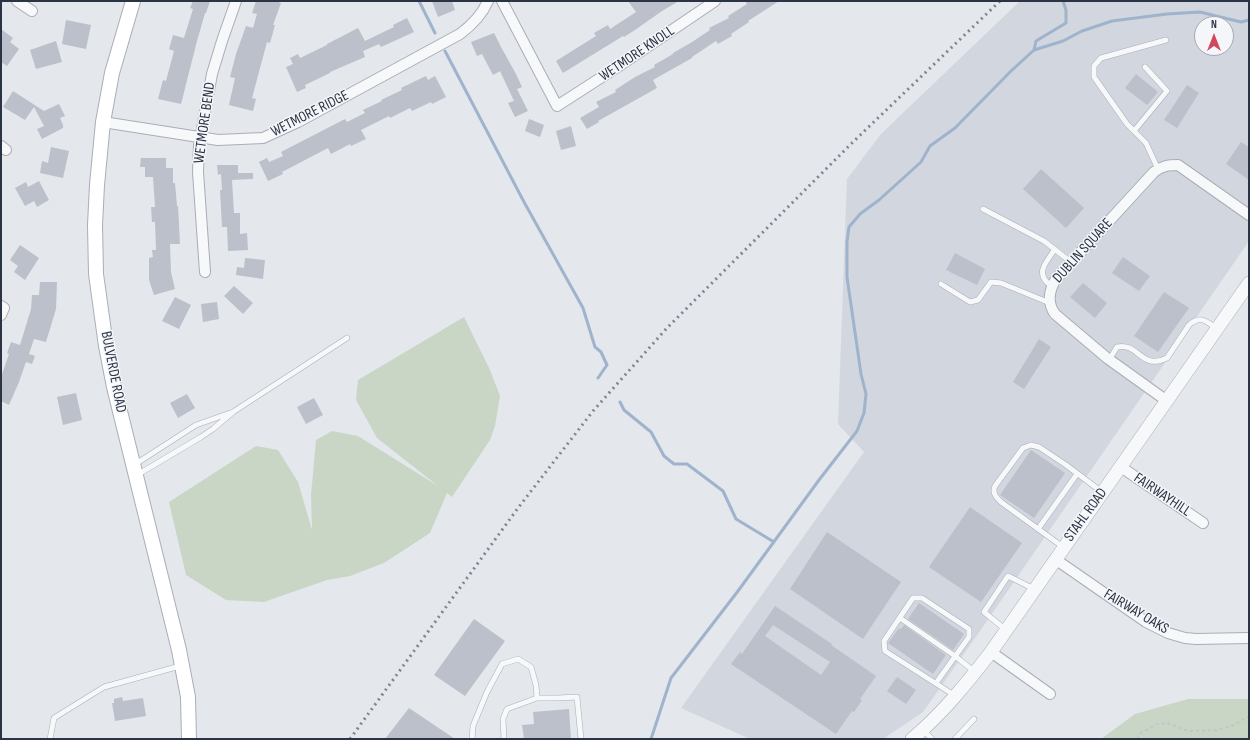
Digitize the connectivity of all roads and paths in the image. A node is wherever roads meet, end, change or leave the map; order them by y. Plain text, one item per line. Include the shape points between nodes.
1 (17, 1) edge
2 (133, 1) edge
3 (236, 1) edge
4 (488, 1) edge
5 (502, 1) edge
6 (716, 1) edge
7 (32, 11) dead end
8 (1166, 40) dead end
9 (1145, 67) dead end
10 (103, 122) junction
11 (1134, 131) junction
12 (200, 138) junction
13 (1158, 169) junction
14 (983, 209) dead end
15 (1249, 215) edge
16 (1055, 249) junction
17 (1072, 262) junction
18 (205, 272) dead end
19 (1249, 283) edge
20 (942, 284) dead end
21 (1051, 286) junction
22 (1050, 303) junction
23 (1217, 329) junction
24 (347, 338) dead end
25 (1109, 360) junction
26 (1167, 401) junction
27 (233, 412) junction
28 (1121, 467) junction
29 (135, 470) junction
30 (1077, 474) junction
31 (1102, 493) junction
32 (1203, 522) dead end
33 (1038, 529) junction
34 (1063, 547) junction
35 (1055, 559) junction
36 (1034, 589) junction
37 (900, 618) junction
38 (1006, 630) junction
39 (1249, 638) edge
40 (991, 652) junction
41 (955, 656) junction
42 (182, 665) junction
43 (975, 672) junction
44 (936, 683) junction
45 (1050, 694) dead end
46 (955, 696) junction
47 (537, 698) junction
48 (1249, 716) edge
49 (974, 719) dead end
50 (927, 734) edge
51 (50, 739) edge
52 (190, 739) edge
53 (472, 739) edge
54 (504, 739) edge
55 (581, 739) edge
56 (912, 739) edge
57 (955, 739) edge
58 (1137, 739) edge

1 - 7 street
2 - 10 main road, BULVERDE ROAD via 112,72
3 - 12 street, WETMORE BEND via 212,74
4 - 12 street, WETMORE RIDGE via 468,29 283,130 255,139
5 - 6 street, WETMORE KNOLL via 557,106
8 - 11 lane via 1101,58 1094,66 1094,77
9 - 11 lane via 1167,91
10 - 12 street, WETMORE RIDGE
10 - 29 main road, BULVERDE ROAD via 95,225 96,274 107,353
11 - 13 lane via 1146,143
12 - 18 street, WETMORE BEND via 198,172
13 - 15 street via 1169,165 1178,166
13 - 17 street, DUBLIN SQUARE
14 - 16 lane
16 - 17 lane
16 - 21 lane via 1042,273 1042,278
17 - 21 street, DUBLIN SQUARE
19 - 23 street, STAHL ROAD
20 - 22 lane via 970,302 978,300 991,282 1001,283
21 - 22 street, DUBLIN SQUARE
22 - 25 street, DUBLIN SQUARE via 1055,314
23 - 25 lane via 1204,320 1194,321 1167,358 1162,361 1149,361 1124,345 1117,347
23 - 26 street, STAHL ROAD
24 - 27 lane
25 - 26 street, DUBLIN SQUARE
26 - 28 street, STAHL ROAD
27 - 29 lane via 196,425
27 - 29 lane via 201,437 151,468
28 - 31 street, STAHL ROAD
28 - 32 street, FAIRWAYHILL
29 - 42 main road, BULVERDE ROAD
30 - 31 lane
30 - 33 lane
30 - 33 lane via 1039,447 1031,446 1023,448 995,486 995,495 1001,502
31 - 34 street, STAHL ROAD
33 - 34 lane
34 - 35 street, STAHL ROAD
35 - 36 street, STAHL ROAD
35 - 39 street, FAIRWAY OAKS via 1146,622 1168,633 1196,639
36 - 38 street, STAHL ROAD
36 - 38 lane via 1008,576 984,612
37 - 41 lane
37 - 41 lane via 913,598 922,598 969,629 969,637
37 - 44 lane via 884,642 885,651
38 - 40 street, STAHL ROAD
40 - 43 street, STAHL ROAD
40 - 45 street
41 - 43 lane
41 - 44 lane
42 - 51 lane via 104,687 54,718
42 - 52 main road, BULVERDE ROAD via 188,697
43 - 46 street, STAHL ROAD
44 - 46 lane
46 - 50 street, STAHL ROAD
47 - 53 lane via 530,667 518,659 502,664 473,726
47 - 54 lane via 506,709 503,719
47 - 55 lane via 577,697
48 - 58 path via 1234,725 1217,730 1188,730 1167,723 1157,724 1141,733
49 - 57 lane
50 - 56 street, STAHL ROAD

